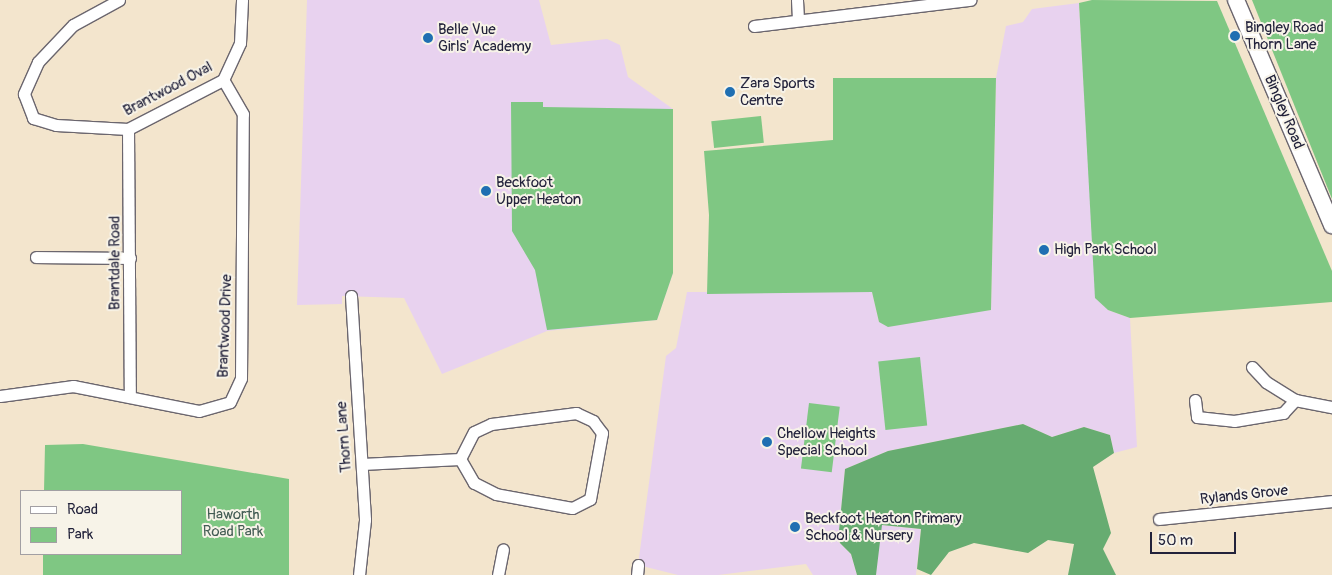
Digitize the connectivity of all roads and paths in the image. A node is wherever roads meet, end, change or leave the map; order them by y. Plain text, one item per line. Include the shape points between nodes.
1 (119, 0) edge
2 (242, 0) edge
3 (797, 0) edge
4 (970, 0) edge
5 (1236, 0) edge
6 (798, 18) junction
7 (754, 26) dead end
8 (223, 80) junction
9 (128, 129) junction
10 (1332, 224) edge
11 (36, 257) dead end
12 (130, 258) junction
13 (351, 296) dead end
14 (1252, 367) dead end
15 (0, 396) edge
16 (130, 397) junction
17 (1195, 400) dead end
18 (1295, 400) junction
19 (1332, 407) edge
20 (460, 459) junction
21 (362, 464) junction
22 (1332, 502) edge
23 (1159, 518) dead end
24 (503, 549) dead end
25 (359, 575) edge
26 (498, 575) edge

1 - 9 street, Brantwood Oval via 73,25 38,62 24,94 33,118 56,125
2 - 8 street, Brantwood Oval via 240,43
3 - 6 street
4 - 6 street
5 - 10 main road, Bingley Road
6 - 7 street
8 - 9 street, Brantwood Oval
8 - 16 street, Brantwood Drive via 243,114 241,378 230,402 199,411
9 - 12 street, Brantdale Road
11 - 12 street
12 - 16 street, Brantdale Road
13 - 21 street, Thorn Lane
14 - 18 street
15 - 16 street, Brantwood Drive via 73,386
17 - 18 street via 1197,417 1234,421 1284,413
18 - 19 street
20 - 20 street via 474,432 491,424 576,413 593,421 602,433 590,499 572,508 496,494 474,483
20 - 21 street
21 - 25 street, Thorn Lane via 365,520
22 - 23 street, Rylands Grove
24 - 26 street

